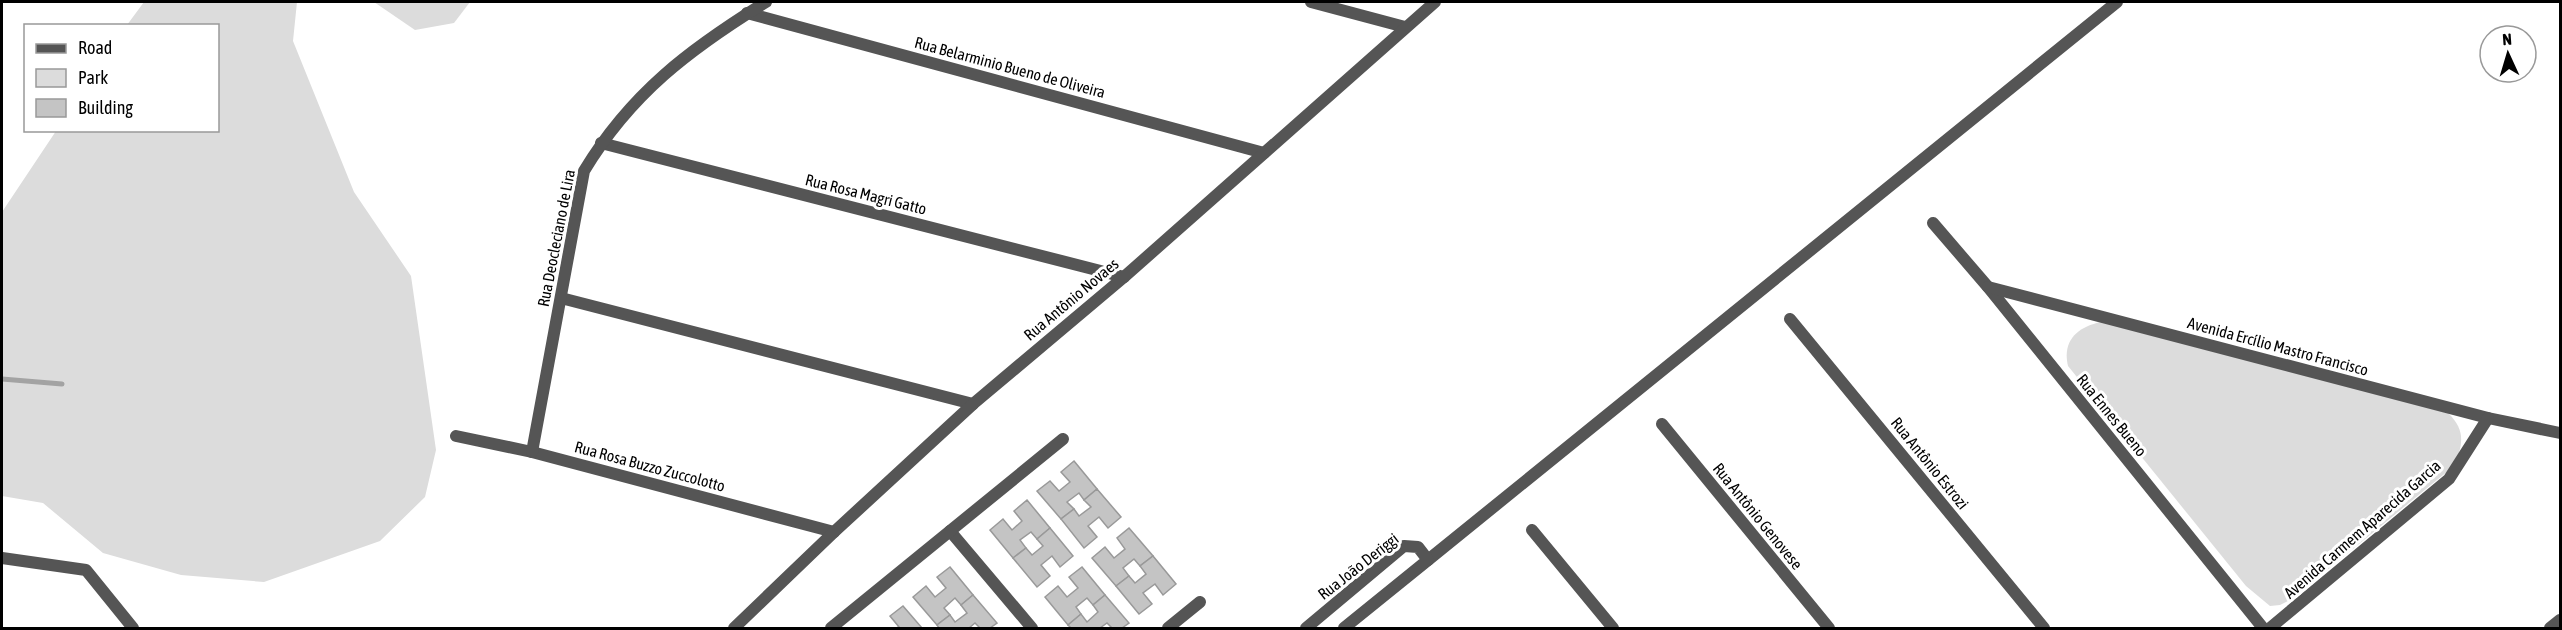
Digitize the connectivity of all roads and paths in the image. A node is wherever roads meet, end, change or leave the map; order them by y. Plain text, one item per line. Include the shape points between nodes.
1 (766, 2) edge
2 (1311, 2) edge
3 (1435, 2) edge
4 (2117, 2) edge
5 (747, 13) junction
6 (1405, 27) junction
7 (601, 143) junction
8 (1264, 153) junction
9 (1933, 223) dead end
10 (1124, 277) junction
11 (1988, 287) junction
12 (561, 298) junction
13 (1790, 319) dead end
14 (973, 404) junction
15 (2488, 418) junction
16 (1662, 424) dead end
17 (2560, 433) edge
18 (456, 436) dead end
19 (1062, 439) dead end
20 (532, 452) junction
21 (1532, 530) dead end
22 (834, 531) junction
23 (950, 531) junction
24 (2, 558) edge
25 (1428, 560) junction
26 (1200, 602) dead end
27 (2560, 620) edge
28 (133, 628) edge
29 (734, 628) edge
30 (831, 628) edge
31 (1032, 628) edge
32 (1168, 628) edge
33 (1306, 628) edge
34 (1344, 628) edge
35 (1612, 628) edge
36 (1829, 628) edge
37 (2044, 628) edge
38 (2264, 628) edge
39 (2270, 628) edge
40 (2550, 628) edge

1 - 5 street, Rua Deocleciano de Lira
2 - 6 street
3 - 6 street, Rua Antônio Novaes
4 - 25 street
5 - 7 street, Rua Deocleciano de Lira via 687,53 630,106
5 - 8 street, Rua Belarminio Bueno de Oliveira
6 - 8 street, Rua Antônio Novaes
7 - 10 street, Rua Rosa Magri Gatto
7 - 12 street, Rua Deocleciano de Lira via 584,171
8 - 10 street, Rua Antônio Novaes
9 - 11 street, Rua Ennes Bueno
10 - 14 street, Rua Antônio Novaes
11 - 15 street, Avenida Ercílio Mastro Francisco
11 - 38 street, Rua Ennes Bueno
12 - 14 street
12 - 20 street, Rua Deocleciano de Lira
13 - 37 street, Rua Antônio Estrozi
14 - 22 street, Rua Antônio Novaes
15 - 17 street, Avenida Ercílio Mastro Francisco
15 - 39 street, Avenida Carmem Aparecida Garcia via 2449,479
16 - 36 street, Rua Antônio Genovese
18 - 20 street, Rua Rosa Buzzo Zuccolotto
19 - 23 street
20 - 22 street, Rua Rosa Buzzo Zuccolotto
21 - 35 street
22 - 29 street, Rua Antônio Novaes
23 - 30 street
23 - 31 street
24 - 28 street via 86,570
25 - 33 street, Rua João Deriggi via 1418,547 1404,546
25 - 34 street
26 - 32 street
27 - 40 street

